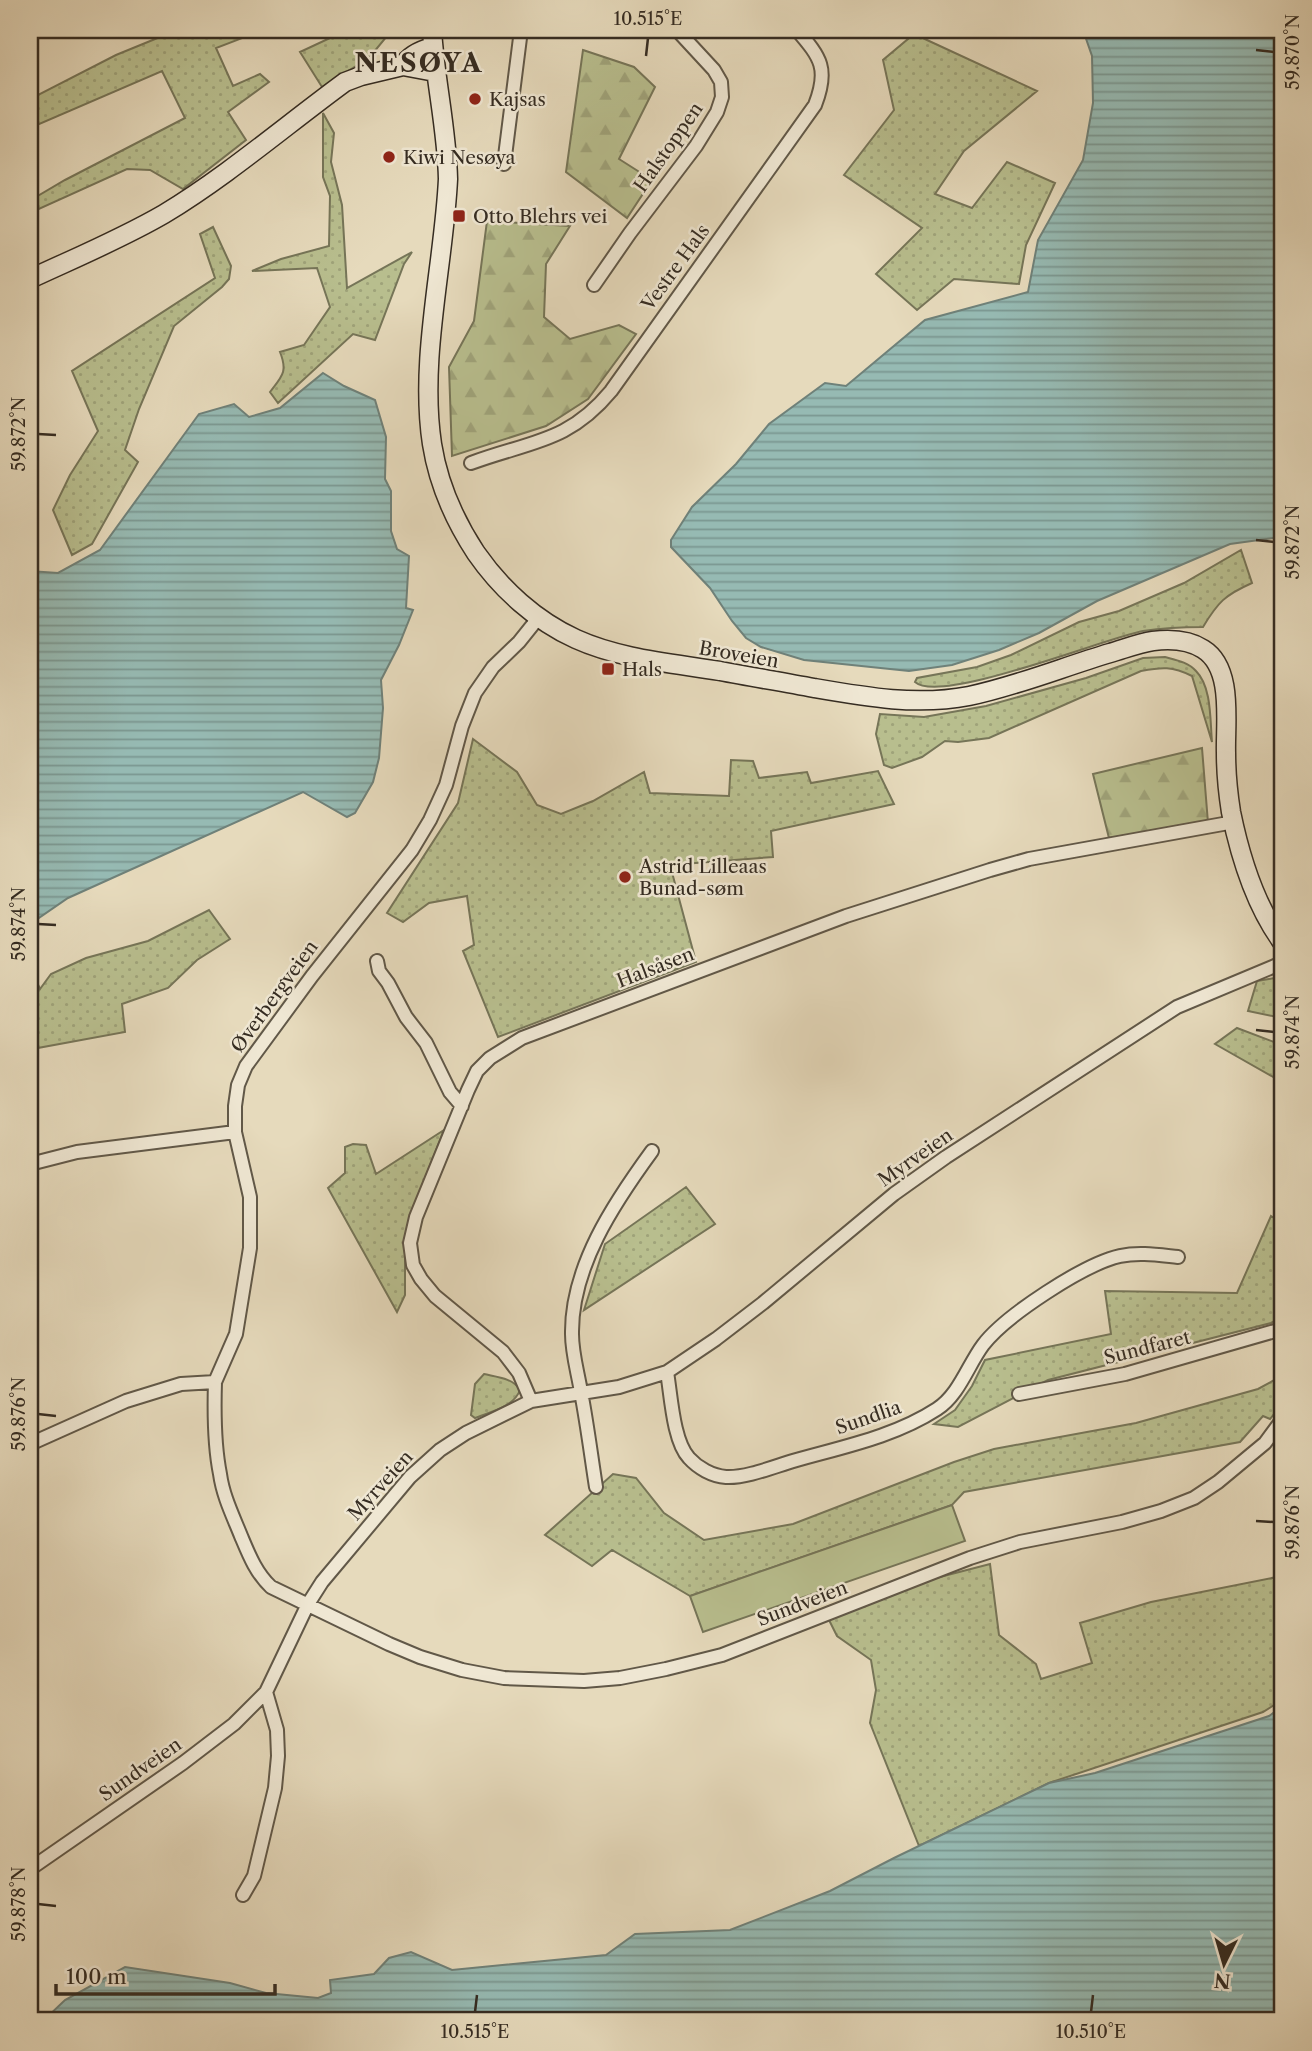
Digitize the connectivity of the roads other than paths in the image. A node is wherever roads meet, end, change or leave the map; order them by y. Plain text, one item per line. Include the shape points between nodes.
1 (521, 30) edge
2 (677, 30) edge
3 (797, 30) edge
4 (433, 39) edge
5 (402, 66) junction
6 (435, 72) junction
7 (504, 164) dead end
8 (30, 279) edge
9 (594, 285) dead end
10 (471, 463) dead end
11 (539, 617) junction
12 (1234, 822) junction
13 (1282, 942) edge
14 (377, 961) dead end
15 (1282, 963) edge
16 (461, 1106) junction
17 (235, 1132) junction
18 (652, 1151) dead end
19 (30, 1164) edge
20 (1178, 1257) dead end
21 (1282, 1329) edge
22 (667, 1371) junction
23 (215, 1382) junction
24 (581, 1393) junction
25 (1019, 1394) dead end
26 (531, 1401) junction
27 (1282, 1419) edge
28 (30, 1444) edge
29 (596, 1487) dead end
30 (308, 1604) junction
31 (266, 1692) junction
32 (30, 1869) edge
33 (243, 1895) dead end

1 - 7 street
2 - 9 street, Halstoppen via 714,70 722,97 695,146
3 - 10 street, Vestre Hals via 822,65 815,105 611,391 571,428
4 - 5 street
4 - 6 street, Broveien
5 - 6 street
5 - 8 street via 345,82 164,213
6 - 11 street, Broveien via 448,179 430,369 434,454 445,494 472,546 502,585
11 - 12 street, Broveien via 580,641 638,657 894,700 966,696 1147,642 1186,642 1212,657 1224,685 1226,767
11 - 17 street, Øverbergveien via 475,693 446,785 412,850 246,1066 238,1085
12 - 13 street, Broveien via 1249,877
12 - 16 street, Halsåsen via 1029,859 846,916 522,1038 477,1071
14 - 16 street
15 - 22 street, Myrveien via 1177,1007 946,1157 754,1310
16 - 26 street, Halsåsen via 416,1217 410,1243 413,1265 435,1296 503,1352
17 - 19 street via 77,1152
17 - 23 street, Øverbergveien via 250,1197 250,1248 236,1334
18 - 24 street via 598,1236 579,1287 572,1335
20 - 22 street, Sundlia via 1123,1255 1088,1267 993,1331 939,1408 895,1431 756,1472 725,1477 704,1471 687,1457 676,1430
21 - 25 street, Sundfaret via 1125,1374
22 - 24 street, Myrveien via 619,1387
23 - 28 street via 181,1384 126,1401
23 - 30 street, Sundveien via 220,1476 251,1561 271,1587
24 - 26 street, Myrveien
24 - 29 street
26 - 30 street, Myrveien via 457,1439 410,1477
27 - 30 street, Sundveien via 1265,1443 1218,1482 1161,1511 1020,1542 722,1655 620,1678 503,1678 462,1670 389,1644
30 - 31 street, Sundveien
31 - 32 street, Sundveien via 234,1724 183,1763
31 - 33 street via 277,1730 275,1788 254,1876

